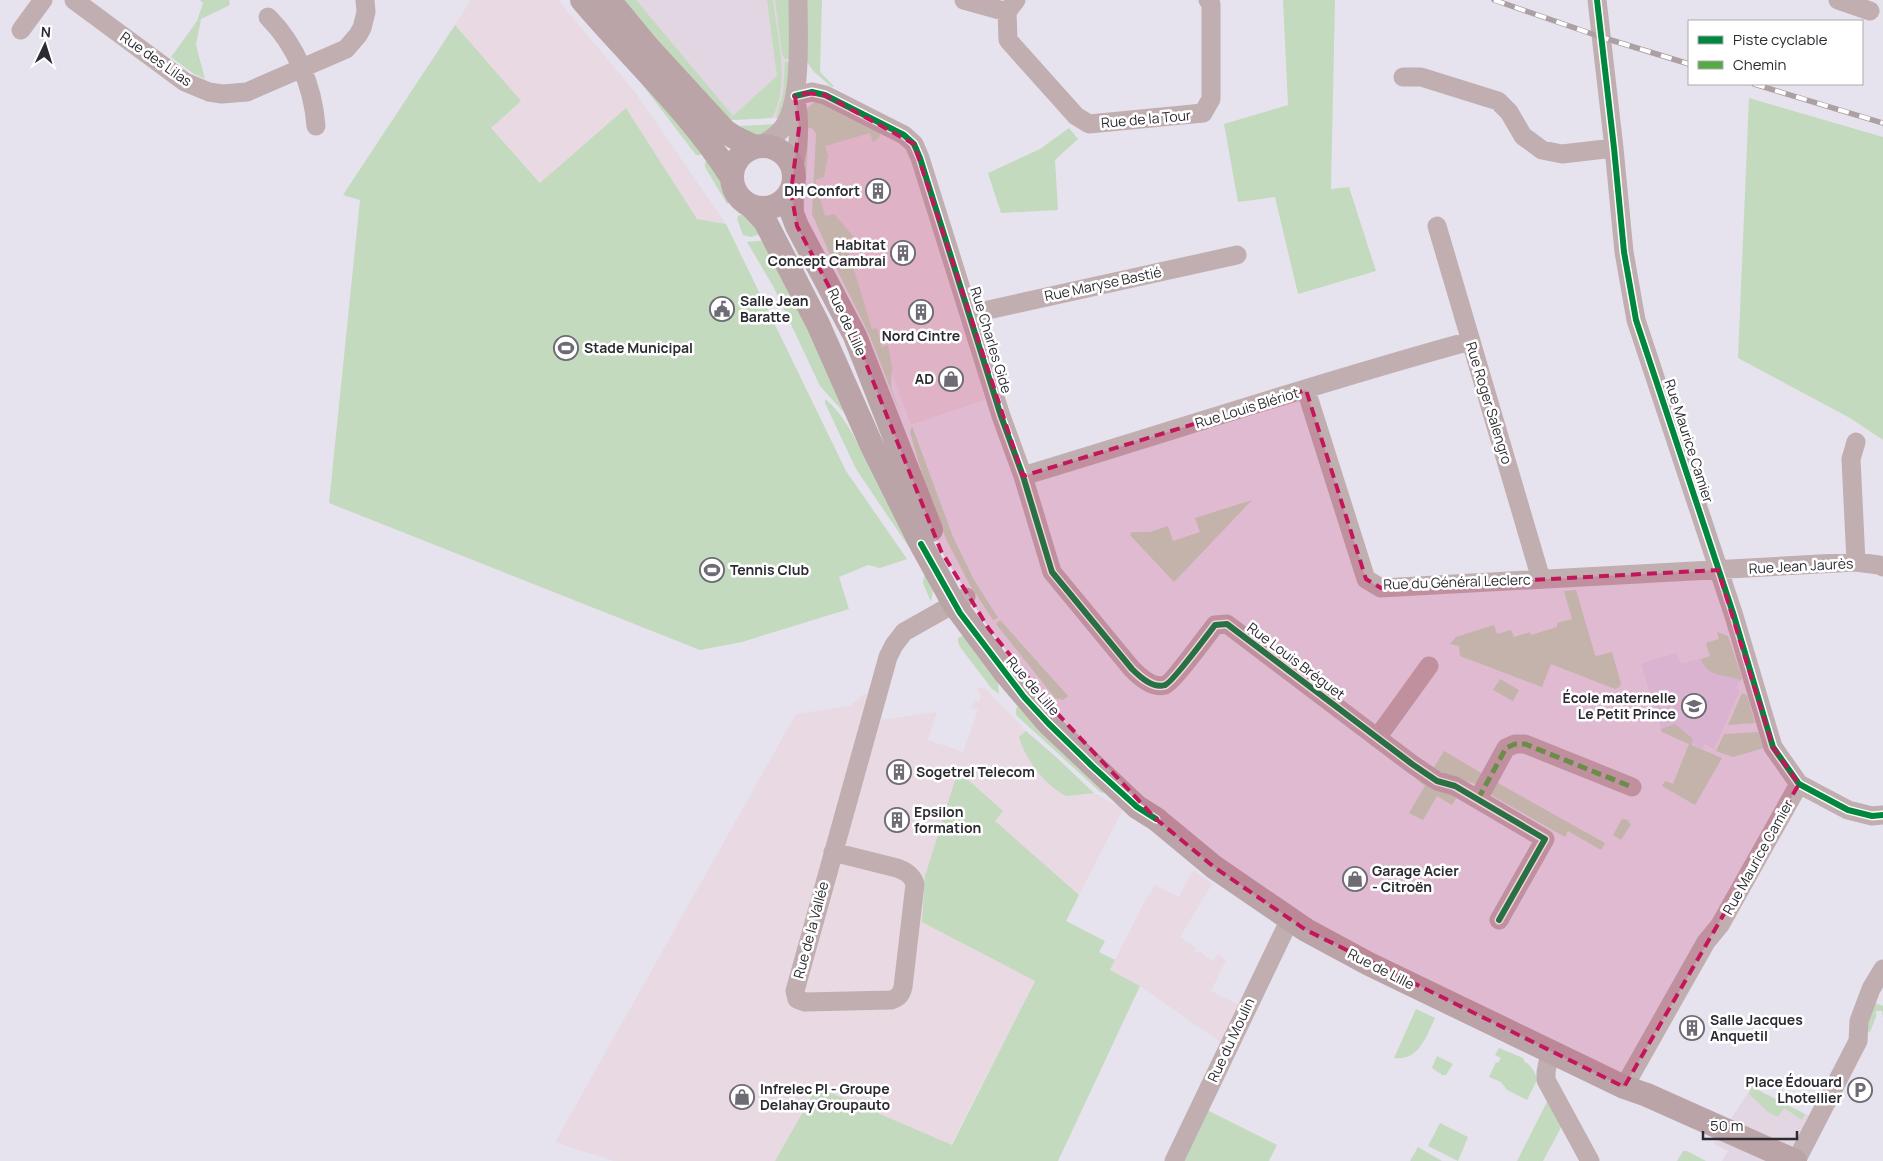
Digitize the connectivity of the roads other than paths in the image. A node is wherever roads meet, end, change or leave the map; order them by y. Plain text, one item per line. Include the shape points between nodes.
1 (42, 0) edge
2 (74, 0) edge
3 (365, 0) edge
4 (582, 0) edge
5 (609, 0) edge
6 (798, 0) edge
7 (964, 0) edge
8 (1208, 0) edge
9 (1597, 0) edge
10 (1838, 0) edge
11 (1012, 6) edge
12 (1870, 11) dead end
13 (268, 17) dead end
14 (21, 30) dead end
15 (302, 69) junction
16 (1403, 77) dead end
17 (795, 96) junction
18 (316, 126) dead end
19 (757, 147) junction
20 (1614, 148) junction
21 (732, 178) junction
22 (792, 181) junction
23 (752, 207) junction
24 (1437, 226) dead end
25 (1237, 255) dead end
26 (970, 314) junction
27 (1470, 341) junction
28 (1306, 390) junction
29 (1856, 442) dead end
30 (1023, 476) junction
31 (1856, 562) junction
32 (1883, 568) edge
33 (1718, 570) junction
34 (1541, 579) junction
35 (960, 600) junction
36 (1118, 650) joint
37 (1429, 666) dead end
38 (1377, 738) junction
39 (1799, 784) junction
40 (1632, 787) dead end
41 (1478, 799) junction
42 (1883, 815) edge
43 (833, 852) junction
44 (1290, 919) junction
45 (1499, 920) dead end
46 (1883, 968) edge
47 (1550, 1052) junction
48 (1624, 1087) junction
49 (1174, 1161) edge
50 (1590, 1161) edge
51 (1767, 1161) edge
52 (1795, 1161) edge

1 - 14 street
2 - 15 street, Rue des Lilas via 185,82 209,92 247,92
3 - 15 street, Rue des Lilas via 362,28 346,49
4 - 21 main road via 686,117
5 - 19 main road via 725,131
6 - 17 street
7 - 11 street, Rue de la Tour
8 - 11 street, Rue de la Tour via 1211,4 1211,99 1203,113 1089,124 1076,116 1008,40
9 - 20 street, Rue Maurice Camier
10 - 12 street
13 - 15 street via 289,42
15 - 18 street via 315,104
16 - 20 street via 1421,77 1498,101 1509,112 1523,136 1542,150 1562,154
17 - 19 street via 783,128
17 - 22 street via 799,128
17 - 26 street, Rue Charles Gide via 812,92 825,95 914,144
19 - 21 main road via 738,158
19 - 22 main road via 782,152 791,163
20 - 33 street, Rue Maurice Camier via 1624,252 1636,320
21 - 23 main road via 736,193
22 - 23 main road via 785,199 776,206
22 - 35 main road, Rue de Lille via 792,213 797,226 855,336
23 - 35 main road, Rue de Lille via 765,221 814,316 872,446 921,544
24 - 27 street, Rue Roger Salengro
25 - 26 street, Rue Maryse Bastié
26 - 30 street, Rue Charles Gide
27 - 28 street, Rue Louis Blériot via 1344,376
27 - 34 street, Rue Roger Salengro
28 - 30 street, Rue Louis Blériot
28 - 34 street, Rue du Général Leclerc via 1366,579 1381,588
29 - 31 street via 1851,459
30 - 36 street, Rue Charles Gide via 1052,572
31 - 32 street, Rue Jean Jaurès
31 - 33 street, Rue Jean Jaurès
33 - 34 street, Rue du Général Leclerc
33 - 39 street, Rue Maurice Camier via 1773,748
35 - 43 street, Rue de la Vallée via 904,632 888,657
35 - 44 main road, Rue de Lille via 1047,702 1144,803 1156,820 1214,867
36 - 38 street, Rue Louis Bréguet via 1141,678 1154,685 1166,685 1215,625 1227,624
37 - 38 street
38 - 41 street, Rue Louis Bréguet via 1437,781 1455,786
39 - 42 street via 1848,810 1872,816
39 - 48 street, Rue Maurice Camier
40 - 41 street via 1525,744 1515,744 1506,748
41 - 45 street, Rue Louis Bréguet via 1545,838
43 - 43 street, Rue de la Vallée via 905,870 912,877 915,884 903,987 896,999 805,1002 795,996
44 - 47 main road, Rue de Lille via 1369,964
44 - 49 street, Rue du Moulin
46 - 52 street via 1859,1021 1858,1041
47 - 48 main road, Rue de Lille
47 - 50 street via 1546,1080
48 - 51 main road, Rue de Lille via 1645,1102
48 - 52 main road, Rue de Lille

